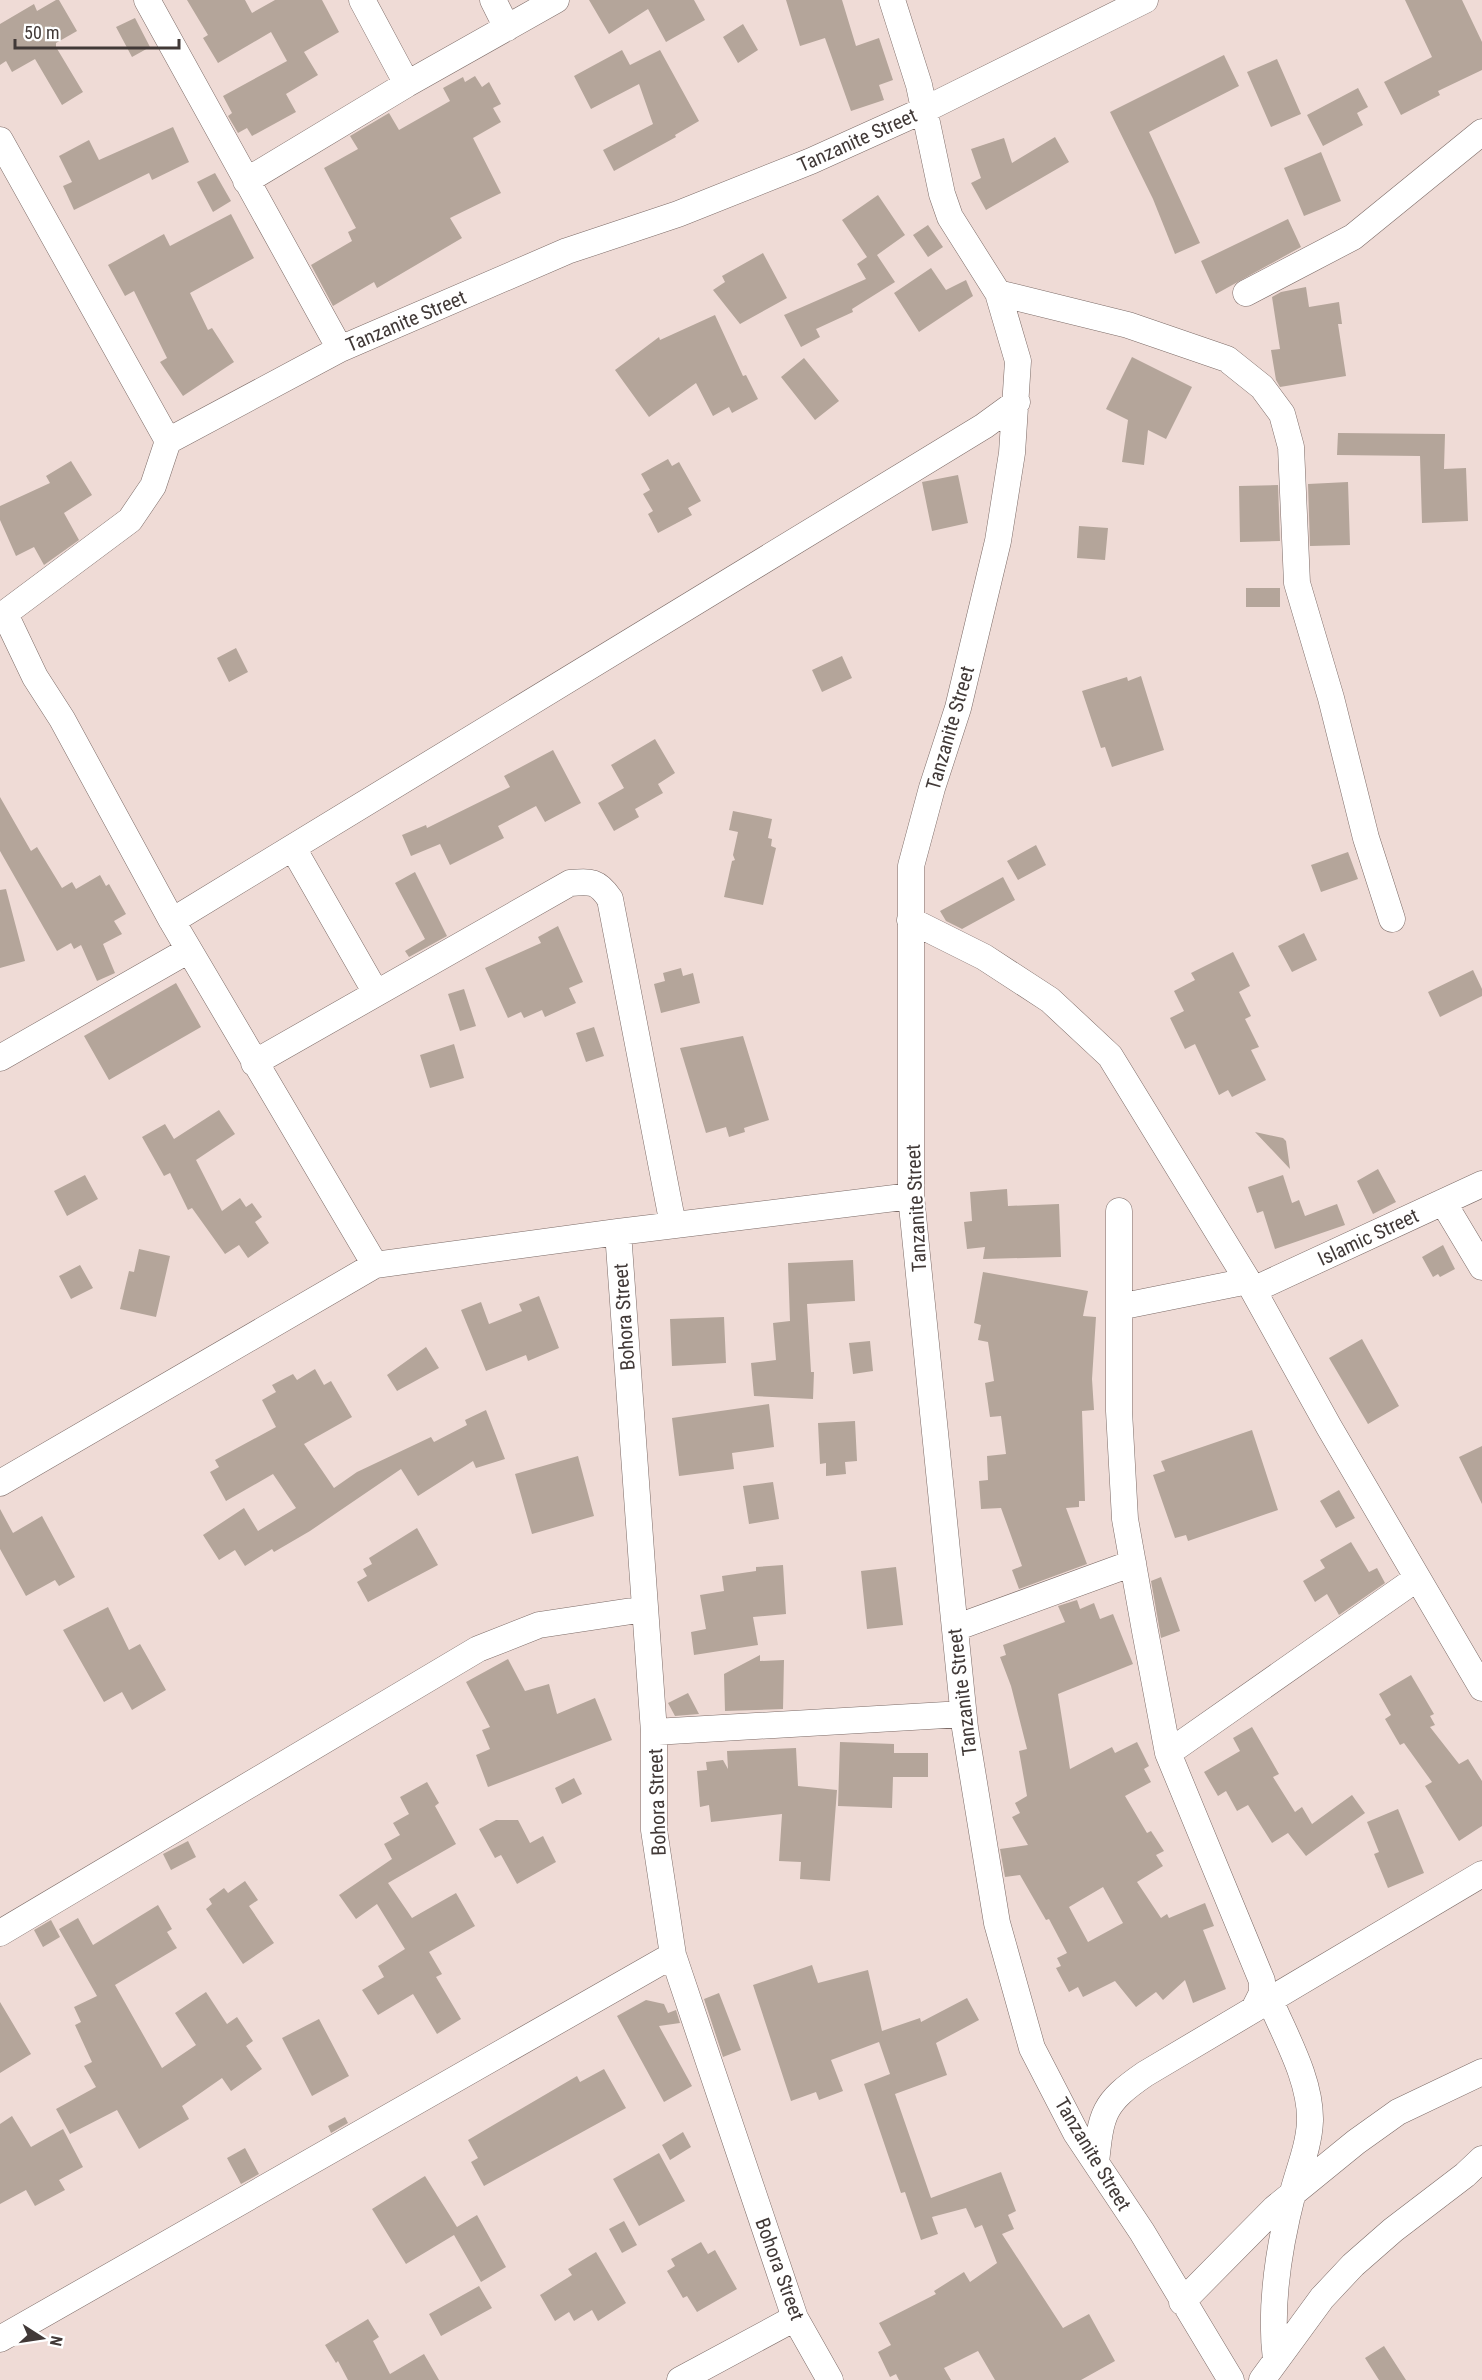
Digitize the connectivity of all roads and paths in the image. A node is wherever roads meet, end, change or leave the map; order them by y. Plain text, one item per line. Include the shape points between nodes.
1 (147, 0) edge
2 (362, 0) edge
3 (493, 0) edge
4 (556, 0) edge
5 (892, 0) edge
6 (1145, 0) edge
7 (507, 28) junction
8 (407, 84) junction
9 (924, 110) junction
10 (1482, 132) edge
11 (0, 140) edge
12 (246, 181) junction
13 (998, 293) junction
14 (1245, 293) dead end
15 (340, 349) junction
16 (1017, 402) junction
17 (168, 441) junction
18 (2, 615) edge
19 (293, 848) junction
20 (1392, 919) dead end
21 (910, 920) junction
22 (172, 921) junction
23 (189, 950) junction
24 (376, 993) junction
25 (0, 1058) edge
26 (254, 1063) junction
27 (1482, 1184) edge
28 (911, 1196) junction
29 (1443, 1202) junction
30 (1119, 1211) dead end
31 (673, 1225) junction
32 (618, 1232) junction
33 (375, 1265) junction
34 (1482, 1267) edge
35 (1251, 1286) junction
36 (1119, 1307) junction
37 (0, 1483) edge
38 (1133, 1563) junction
39 (1416, 1579) junction
40 (645, 1609) junction
41 (954, 1628) junction
42 (1482, 1688) edge
43 (963, 1714) junction
44 (654, 1732) junction
45 (1168, 1753) junction
46 (1482, 1874) edge
47 (0, 1933) edge
48 (673, 1955) junction
49 (1262, 2004) junction
50 (1482, 2072) edge
51 (1482, 2159) edge
52 (1096, 2163) junction
53 (1293, 2193) junction
54 (1182, 2302) junction
55 (795, 2318) junction
56 (0, 2339) edge
57 (1269, 2370) edge
58 (680, 2380) edge
59 (830, 2380) edge
60 (1231, 2380) edge

1 - 12 street
2 - 8 street
3 - 7 street
4 - 7 street
5 - 9 street
6 - 9 street
7 - 8 street
8 - 12 street
9 - 13 street, Tanzanite Street via 934,165 951,217
9 - 15 street, Tanzanite Street via 678,214 567,251
10 - 14 street via 1353,237
11 - 17 street
12 - 15 street
13 - 16 street, Tanzanite Street via 1018,362
13 - 20 street via 1128,325 1227,359 1262,387 1282,414 1291,447 1297,583
15 - 17 street, Tanzanite Street
16 - 19 street via 984,426
16 - 21 street, Tanzanite Street via 998,541 985,602 911,866
17 - 18 street via 153,486 129,520
18 - 22 street
19 - 22 street
19 - 24 street
21 - 28 street, Tanzanite Street
21 - 35 street via 984,957 1050,1000 1110,1056
22 - 23 street
23 - 25 street
23 - 26 street
24 - 26 street
24 - 31 street via 570,883 587,881 602,886 610,899
26 - 33 street
27 - 29 street, Islamic Street
28 - 31 street
28 - 41 street, Tanzanite Street
29 - 34 street
29 - 35 street, Islamic Street
30 - 36 street
31 - 32 street
32 - 33 street
32 - 40 street, Bohora Street
33 - 37 street
35 - 36 street, Islamic Street
35 - 39 street
36 - 38 street via 1123,1487
38 - 41 street
38 - 45 street
39 - 42 street
39 - 45 street
40 - 44 street, Bohora Street
40 - 47 street via 538,1625 478,1649
41 - 43 street, Tanzanite Street
43 - 44 street
43 - 52 street, Tanzanite Street via 997,1923 1032,2048
44 - 48 street, Bohora Street via 654,1830
45 - 49 street via 1262,1981
46 - 49 street
48 - 55 street, Bohora Street
48 - 56 street
49 - 52 street via 1118,2093 1102,2120
49 - 53 street via 1296,2061 1310,2120
50 - 53 street via 1398,2112
51 - 57 street via 1353,2265 1322,2298
52 - 54 street, Tanzanite Street
53 - 54 street
53 - 57 street via 1279,2261
54 - 60 street, Tanzanite Street
55 - 58 street
55 - 59 street, Bohora Street

